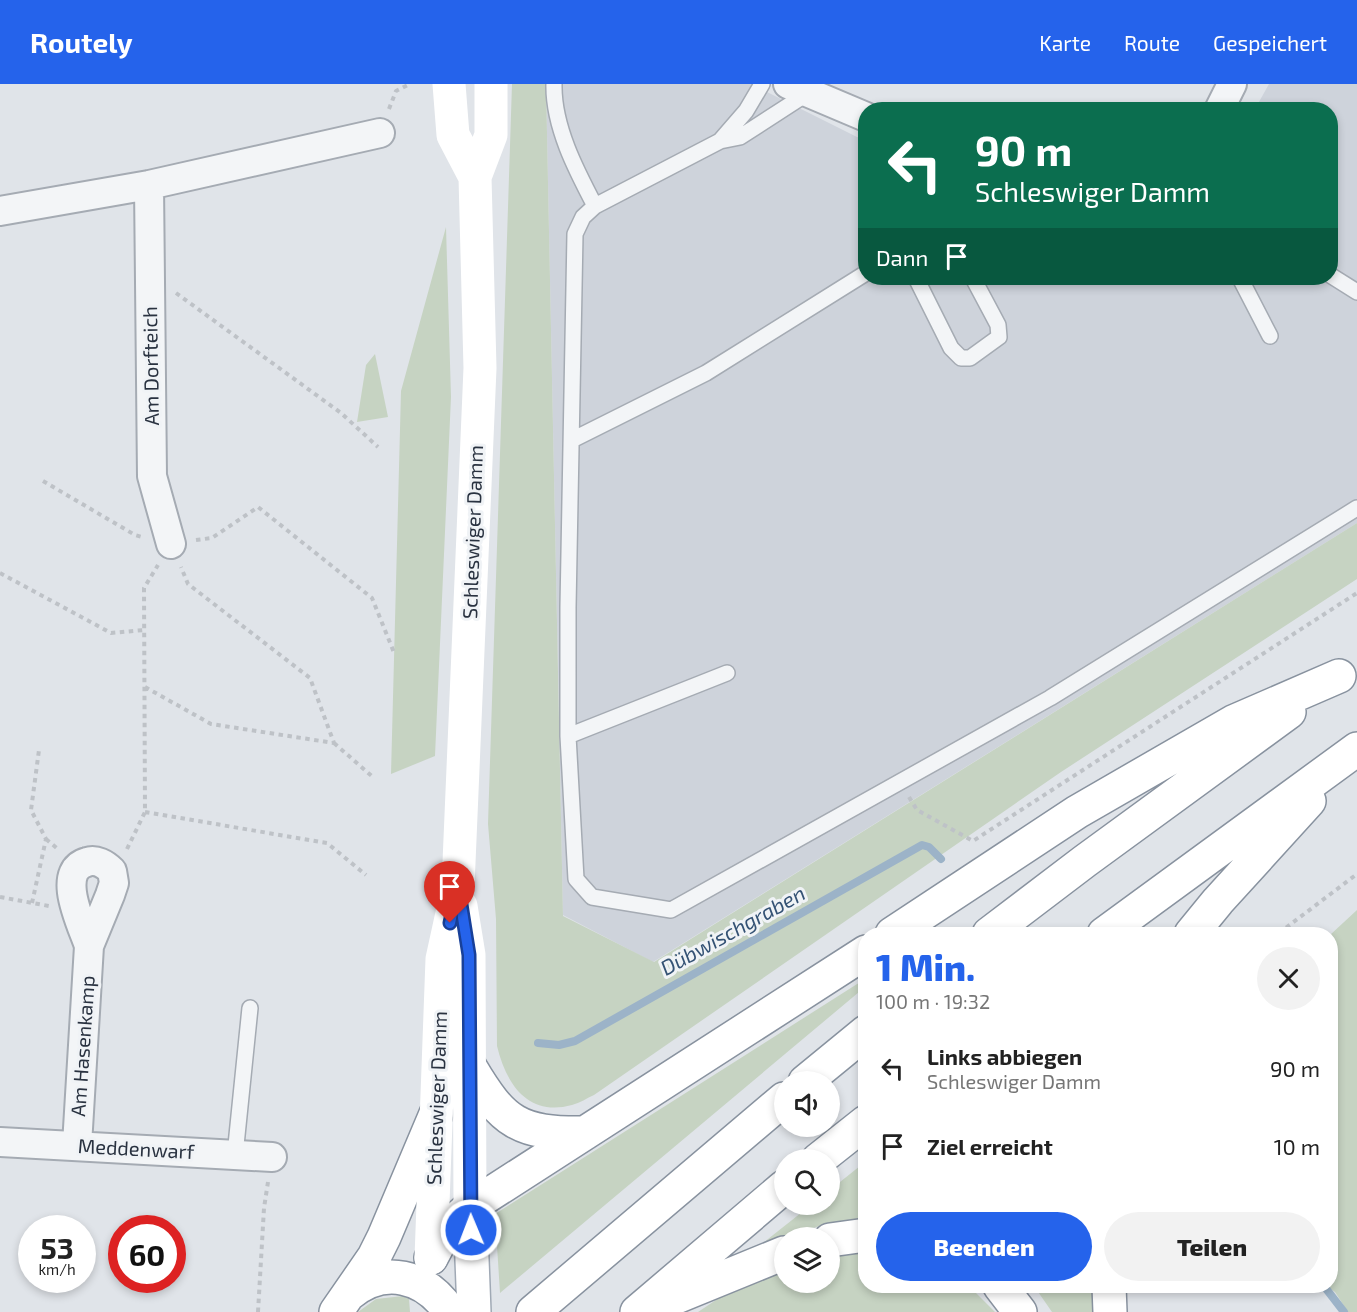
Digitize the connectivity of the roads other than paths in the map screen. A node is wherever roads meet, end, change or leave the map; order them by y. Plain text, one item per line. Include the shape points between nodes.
1 (449, 84) edge
2 (490, 84) edge
3 (554, 84) edge
4 (762, 84) edge
5 (1232, 84) edge
6 (798, 89) edge
7 (1223, 102) edge
8 (858, 114) edge
9 (380, 133) road end
10 (720, 141) junction
11 (475, 177) junction
12 (149, 185) junction
13 (595, 206) junction
14 (0, 211) edge
15 (858, 278) edge
16 (1338, 280) edge
17 (920, 285) edge
18 (977, 285) edge
19 (1244, 285) edge
20 (1357, 292) edge
21 (1270, 336) dead end
22 (572, 440) junction
23 (1357, 508) edge
24 (171, 544) road end
25 (1348, 670) edge
26 (727, 673) dead end
27 (568, 736) junction
28 (1357, 749) edge
29 (458, 886) junction
30 (903, 927) edge
31 (998, 927) edge
32 (1114, 927) edge
33 (1197, 927) edge
34 (89, 946) junction
35 (858, 957) edge
36 (250, 1008) dead end
37 (858, 1039) edge
38 (470, 1067) junction
39 (819, 1071) edge
40 (774, 1107) edge
41 (436, 1114) junction
42 (858, 1128) edge
43 (585, 1133) junction
44 (0, 1142) edge
45 (77, 1145) junction
46 (832, 1149) edge
47 (235, 1155) junction
48 (272, 1157) road end
49 (774, 1196) edge
50 (470, 1207) junction
51 (858, 1236) edge
52 (840, 1239) edge
53 (774, 1257) edge
54 (1005, 1293) edge
55 (1109, 1293) edge
56 (448, 1298) edge
57 (343, 1303) edge
58 (533, 1312) edge
59 (638, 1312) edge
60 (1020, 1312) edge
61 (1110, 1312) edge

1 - 11 main road, Schleswiger Damm via 453,135
2 - 11 main road, Schleswiger Damm via 491,135
3 - 13 lane via 560,125
4 - 10 lane via 746,111
5 - 7 street
6 - 8 street
6 - 10 lane via 740,137
9 - 12 street
10 - 13 lane
11 - 29 main road, Schleswiger Damm via 480,368
12 - 14 street
12 - 24 street, Am Dorfteich via 152,476
13 - 22 lane via 583,217 575,234
15 - 22 lane via 706,373
16 - 20 lane
17 - 18 lane via 951,348 961,358 970,358 999,337 998,326
19 - 21 lane
22 - 27 lane
23 - 27 lane via 1050,698 671,910 592,897 576,879
25 - 30 main road via 1233,722 1077,812
25 - 31 main road
26 - 27 lane
28 - 32 main road
28 - 33 main road
29 - 38 main road, Schleswiger Damm via 469,955
29 - 41 main road, Schleswiger Damm via 442,959
34 - 34 street, Am Hasenkamp via 114,883 112,871 93,861 78,866 71,889
34 - 45 street, Am Hasenkamp
35 - 43 main road
36 - 47 lane
37 - 39 main road
38 - 43 main road via 484,1092 514,1121 543,1132
38 - 50 main road, Schleswiger Damm
40 - 58 main road
41 - 56 main road, Schleswiger Damm
41 - 57 main road via 384,1237
42 - 46 main road
43 - 50 main road
44 - 45 street, Meddenwarf
45 - 47 street, Meddenwarf
47 - 48 street, Meddenwarf
49 - 59 main road
50 - 56 main road, Schleswiger Damm
50 - 56 main road via 447,1228
51 - 52 main road
53 - 59 main road
54 - 60 main road
55 - 61 main road
56 - 57 main road via 414,1281 381,1278 367,1282

